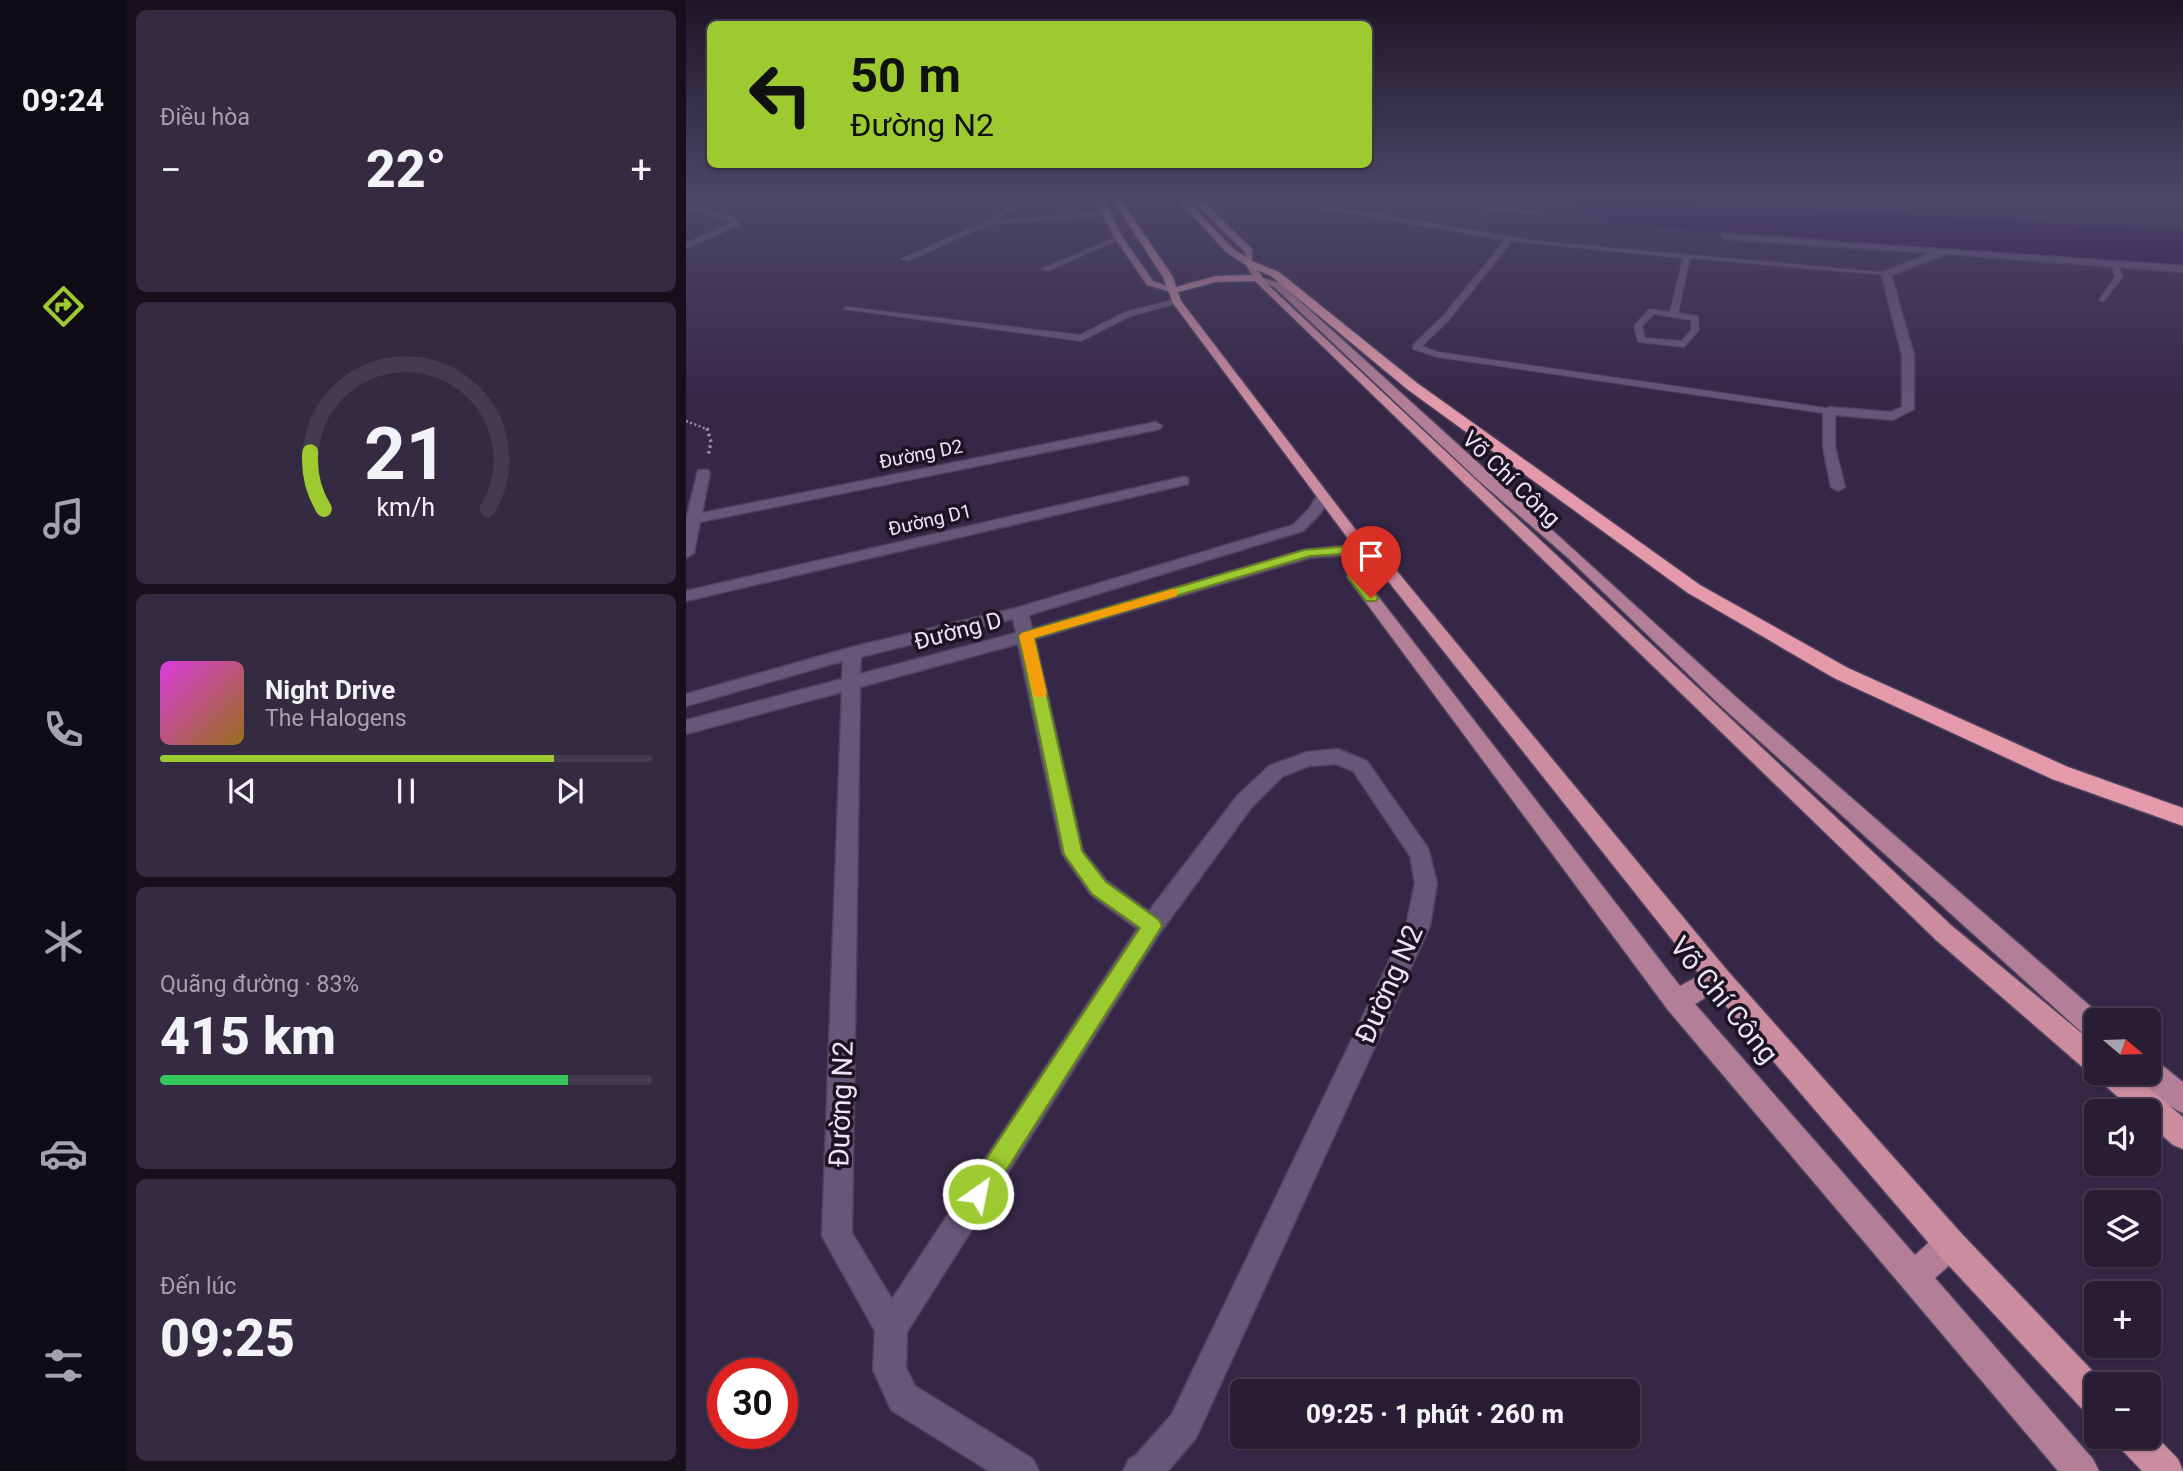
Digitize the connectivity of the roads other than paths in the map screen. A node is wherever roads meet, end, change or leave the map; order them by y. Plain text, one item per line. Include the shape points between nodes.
1 (2113, 264) edge
2 (1055, 265) edge
3 (1137, 265) edge
4 (1159, 265) edge
5 (1247, 265) edge
6 (1489, 265) edge
7 (1685, 265) edge
8 (1776, 265) edge
9 (1913, 265) edge
10 (2122, 265) edge
11 (1045, 269) dead end
12 (2183, 269) edge
13 (1254, 270) junction
14 (1885, 274) junction
15 (1168, 277) junction
16 (1173, 296) junction
17 (2103, 300) dead end
18 (847, 309) dead end
19 (1674, 314) junction
20 (1829, 411) junction
21 (1157, 426) dead end
22 (703, 473) road end
23 (1183, 481) dead end
24 (1838, 487) dead end
25 (1323, 497) junction
26 (694, 519) junction
27 (1363, 549) junction
28 (686, 554) edge
29 (686, 596) edge
30 (1023, 624) junction
31 (852, 653) junction
32 (852, 683) junction
33 (686, 700) edge
34 (686, 727) edge
35 (2183, 817) edge
36 (1152, 926) junction
37 (1717, 977) junction
38 (1677, 1002) junction
39 (2084, 1017) edge
40 (2084, 1052) edge
41 (2161, 1081) edge
42 (2124, 1085) edge
43 (2183, 1099) edge
44 (2183, 1135) edge
45 (1950, 1244) junction
46 (1913, 1278) junction
47 (891, 1328) junction
48 (2084, 1386) edge
49 (2145, 1449) edge
50 (1021, 1471) edge
51 (1141, 1471) edge
52 (2081, 1471) edge
53 (2166, 1471) edge

1 - 17 lane via 2119,277
2 - 11 lane
3 - 16 main road, Võ Chí Công via 1150,283
4 - 15 highway, Võ Chí Công
5 - 13 highway, Võ Chí Công
6 - 20 lane via 1416,347 1437,354
7 - 19 lane
8 - 14 lane
9 - 14 street
10 - 12 street
13 - 15 highway via 1188,279
13 - 16 highway
13 - 35 highway via 1275,274 1412,386 1695,589 1841,674 2060,773
13 - 39 main road, Võ Chí Công via 1277,285 1729,702
13 - 40 highway, Võ Chí Công via 1263,286 1934,923
14 - 20 street via 1908,355 1908,409 1893,416
15 - 16 highway, Võ Chí Công
16 - 18 lane via 1081,338
16 - 25 highway, Võ Chí Công
19 - 19 lane via 1695,318 1695,330 1684,344 1641,340 1638,326 1652,311
20 - 24 street via 1829,447
21 - 26 street, Đường D2
22 - 26 street
23 - 29 street, Đường D1
25 - 27 highway, Võ Chí Công
25 - 30 street, Đường D via 1298,528
26 - 28 street
27 - 30 street, Đường D via 1309,553
27 - 37 highway, Võ Chí Công via 1390,573
27 - 38 main road, Võ Chí Công via 1355,577
30 - 31 street, Đường D
30 - 32 street, Đường D
30 - 36 street via 1073,854 1099,888
31 - 32 street, Đường N2
31 - 33 street, Đường D
32 - 34 street, Đường D
32 - 47 street, Đường N2 via 837,1236
36 - 47 street, Đường N2
36 - 51 street, Đường N2 via 1244,802 1276,771 1307,759 1338,756 1360,766 1420,854 1426,883 1418,926 1184,1426
37 - 38 main road
37 - 45 highway, Võ Chí Công
38 - 46 main road, Võ Chí Công
41 - 43 main road
42 - 44 highway
45 - 46 main road
45 - 48 highway, Võ Chí Công
46 - 52 main road, Võ Chí Công
47 - 50 street via 890,1370 903,1398
49 - 53 highway

